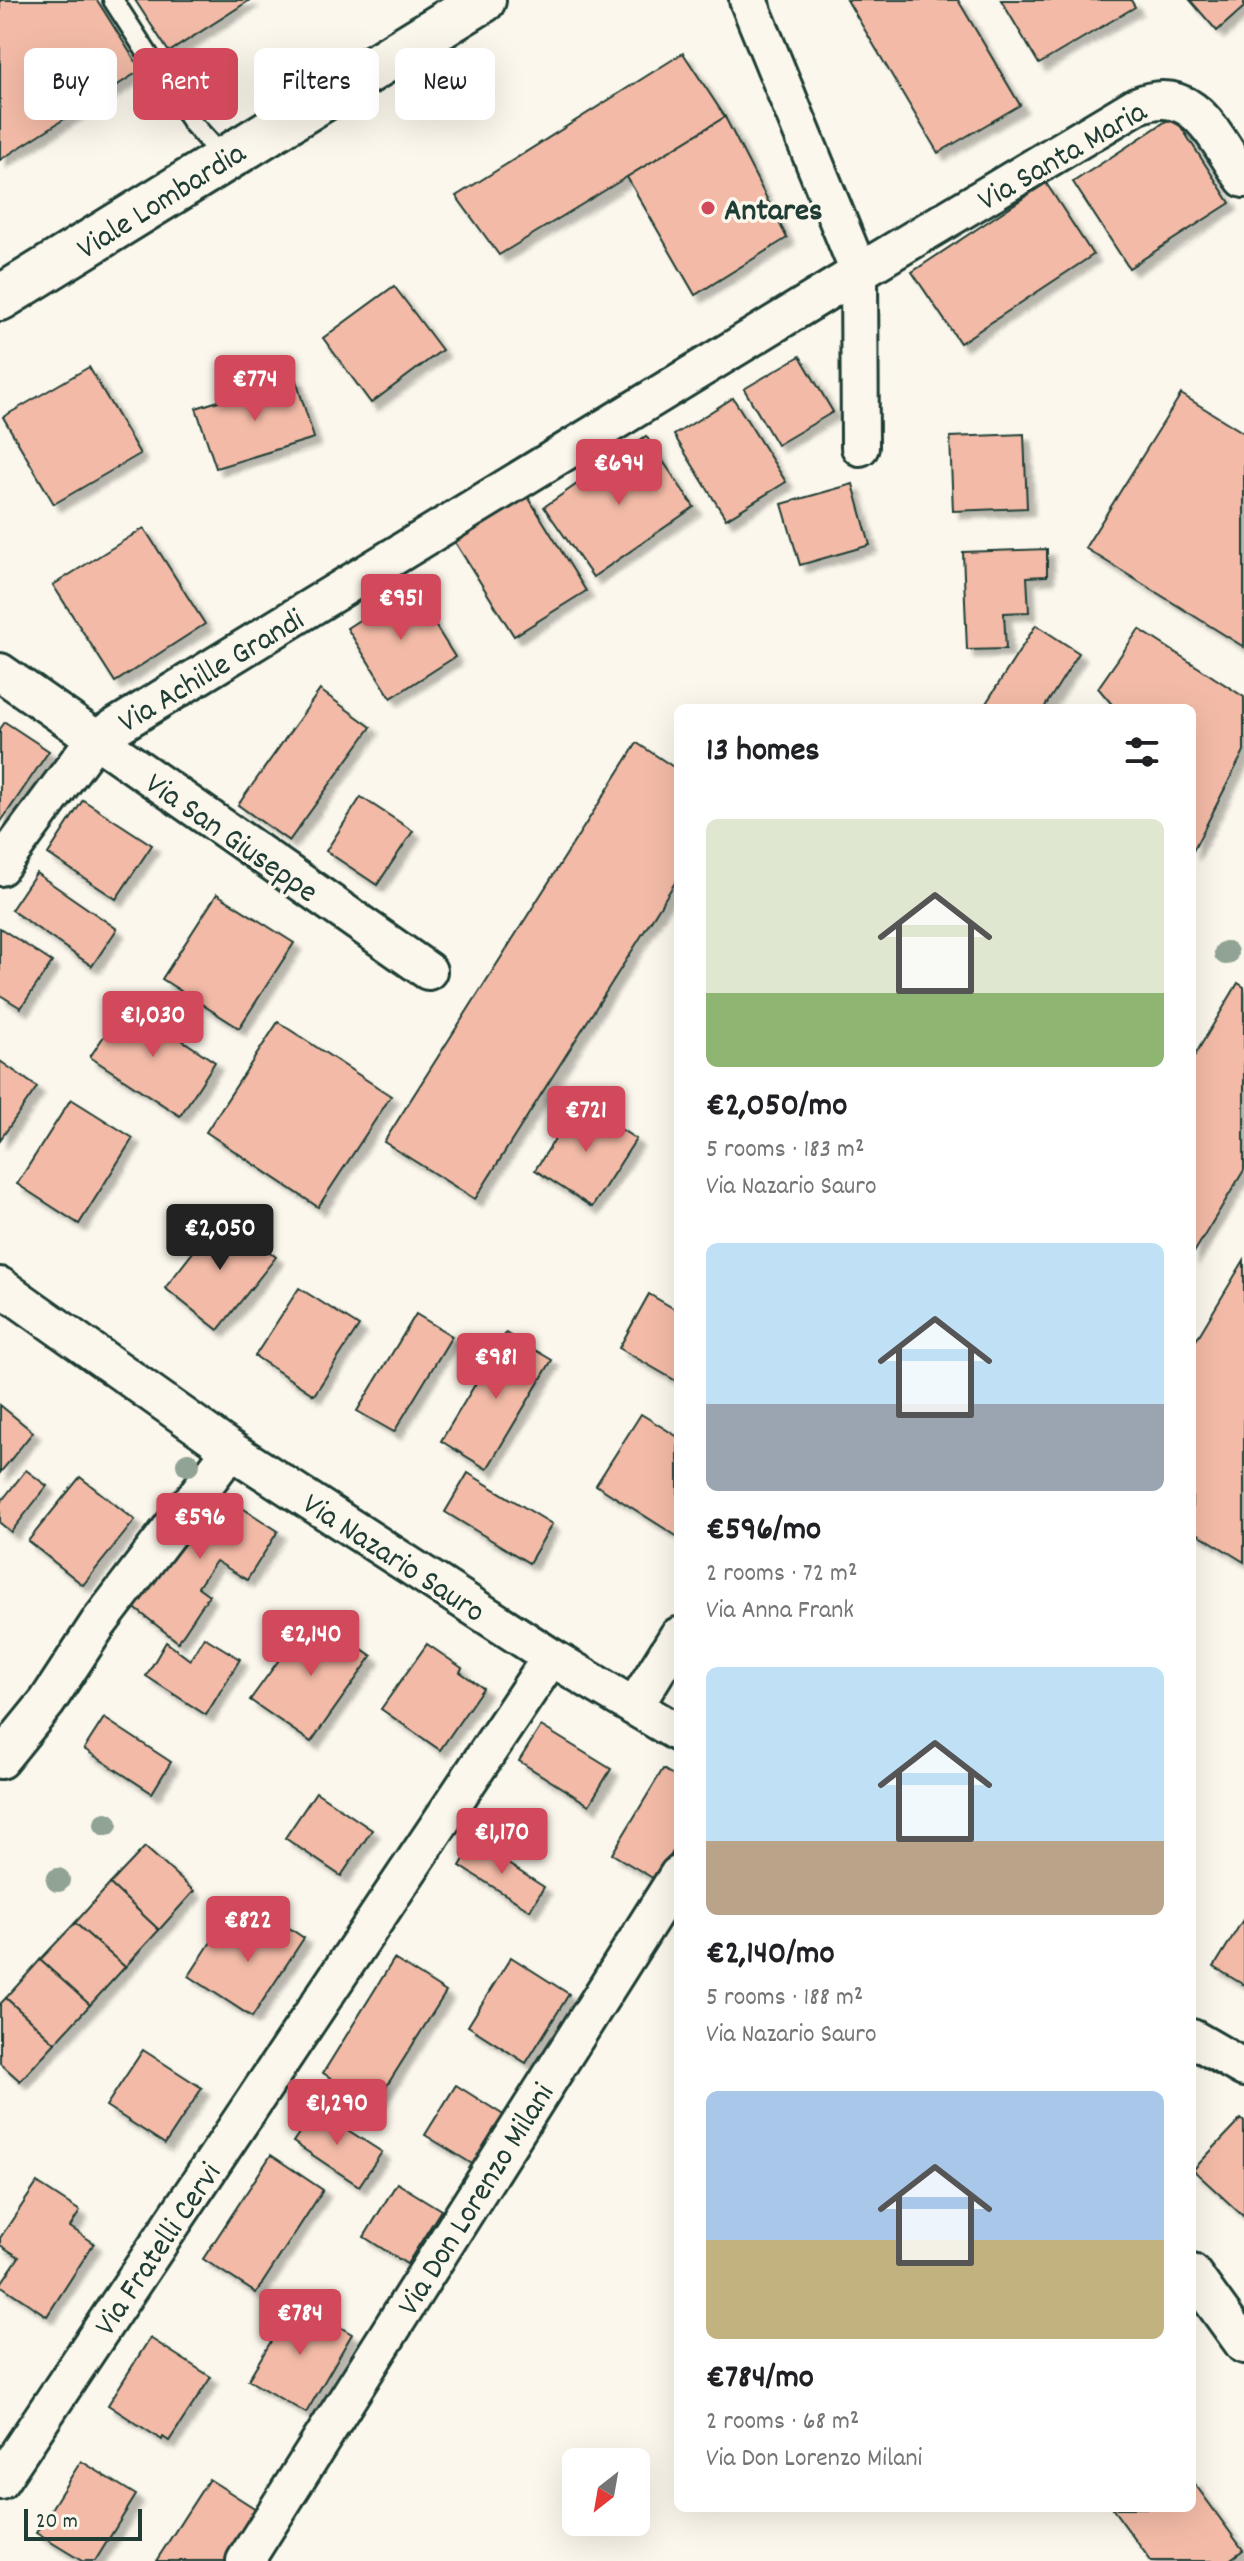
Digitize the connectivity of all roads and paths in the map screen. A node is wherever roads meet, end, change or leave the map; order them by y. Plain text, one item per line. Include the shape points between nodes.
1 (113, 0) edge
2 (483, 0) edge
3 (748, 0) edge
4 (226, 160) junction
5 (1244, 179) edge
6 (859, 272) junction
7 (0, 298) edge
8 (860, 447) dead end
9 (0, 672) edge
10 (94, 740) junction
11 (0, 867) edge
12 (428, 971) dead end
13 (0, 1286) edge
14 (231, 1450) junction
15 (674, 1642) edge
16 (551, 1657) junction
17 (634, 1707) junction
18 (674, 1731) edge
19 (0, 1760) edge
20 (674, 1881) edge
21 (1196, 2040) edge
22 (1244, 2068) edge
23 (1196, 2279) edge
24 (1244, 2345) edge
25 (0, 2481) edge
26 (245, 2561) edge

1 - 4 lane via 193,124
2 - 4 main road, Viale Lombardia
3 - 6 street
4 - 7 main road, Viale Lombardia
5 - 6 street, Via Santa Maria via 1194,111 1179,102 1149,101
6 - 8 street
6 - 10 street, Via Achille Grandi
9 - 10 street, Via San Giuseppe
10 - 11 street
10 - 12 street, Via San Giuseppe
13 - 14 street, Via Nazario Sauro
14 - 16 street, Via Nazario Sauro
14 - 19 street
15 - 17 street
16 - 17 street, Via Nazario Sauro
16 - 25 street, Via Fratelli Cervi
17 - 18 street, Via Nazario Sauro
20 - 26 street, Via Don Lorenzo Milani
21 - 22 street
23 - 24 street

